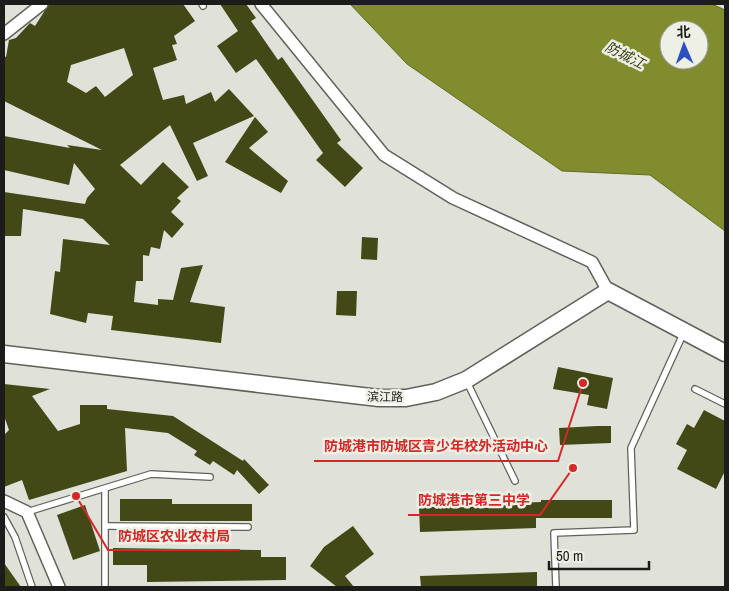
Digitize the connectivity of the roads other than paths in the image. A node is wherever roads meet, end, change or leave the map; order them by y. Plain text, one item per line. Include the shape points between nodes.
1 (42, 4) edge
2 (261, 4) edge
3 (4, 34) edge
4 (608, 291) junction
5 (685, 330) junction
6 (725, 352) edge
7 (4, 354) edge
8 (466, 380) junction
9 (695, 389) dead end
10 (725, 404) edge
11 (210, 477) dead end
12 (515, 481) dead end
13 (105, 489) junction
14 (4, 501) edge
15 (27, 512) junction
16 (4, 517) edge
17 (106, 526) junction
18 (248, 527) dead end
19 (32, 587) edge
20 (58, 587) edge
21 (104, 587) edge
22 (556, 587) edge

1 - 3 street
2 - 4 street via 384,155 453,198 592,262
4 - 5 street
4 - 8 street, 滨江路
5 - 6 street
5 - 22 lane via 631,448 634,530 554,533
7 - 8 street, 滨江路 via 379,398 406,398 436,392
8 - 12 lane
9 - 10 lane
11 - 13 lane via 151,474
13 - 15 lane
13 - 17 lane
14 - 15 street
15 - 20 street
16 - 19 lane via 15,537
17 - 18 lane
17 - 21 lane

